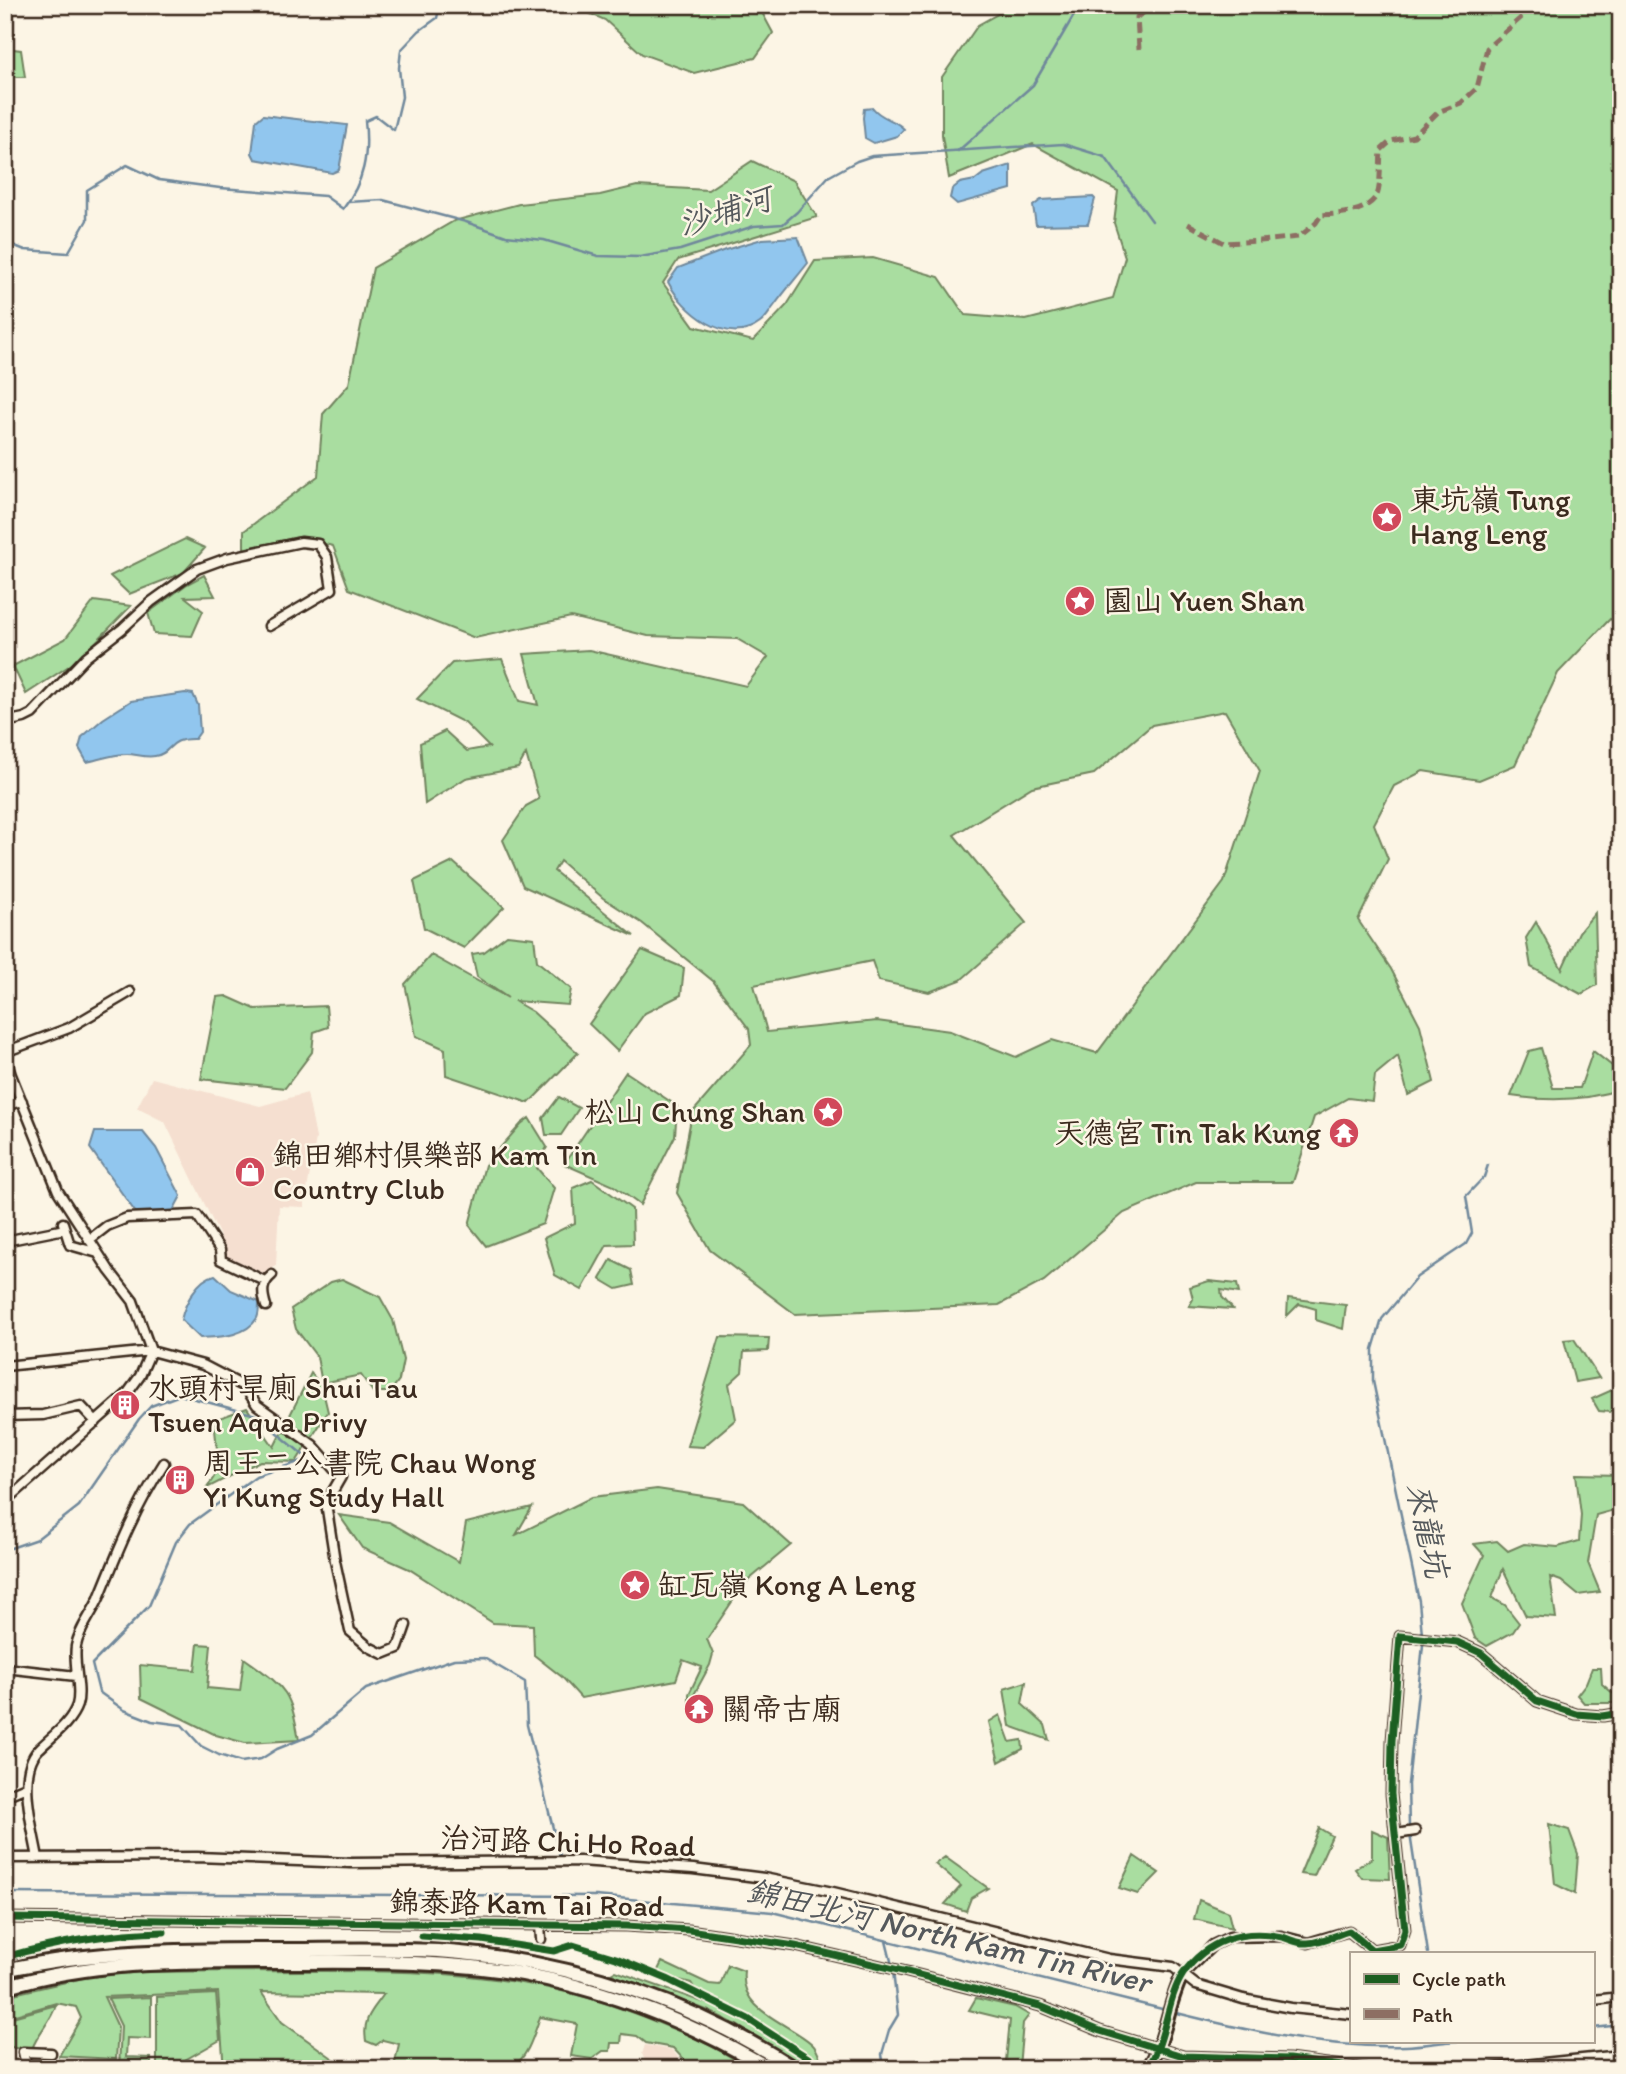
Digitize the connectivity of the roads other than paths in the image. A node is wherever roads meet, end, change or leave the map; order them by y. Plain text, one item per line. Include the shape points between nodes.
1 (270, 626) dead end
2 (5, 722) edge
3 (130, 992) dead end
4 (5, 1053) edge
5 (22, 1101) junction
6 (5, 1108) edge
7 (89, 1240) junction
8 (5, 1241) edge
9 (98, 1253) junction
10 (266, 1306) dead end
11 (151, 1351) junction
12 (5, 1366) edge
13 (5, 1416) edge
14 (96, 1422) junction
15 (164, 1463) dead end
16 (5, 1502) edge
17 (406, 1625) dead end
18 (5, 1668) edge
19 (76, 1676) junction
20 (1621, 1713) edge
21 (26, 1787) junction
22 (5, 1796) edge
23 (1415, 1831) dead end
24 (1396, 1833) junction
25 (5, 1858) edge
26 (38, 1858) junction
27 (5, 1918) edge
28 (540, 1926) junction
29 (541, 1939) dead end
30 (1403, 1949) edge
31 (5, 1970) edge
32 (1183, 1974) junction
33 (5, 1987) edge
34 (1621, 1997) edge
35 (1594, 2000) edge
36 (1350, 2014) edge
37 (1158, 2050) junction
38 (51, 2053) dead end
39 (1621, 2055) edge
40 (27, 2069) edge
41 (770, 2069) edge
42 (795, 2069) edge
43 (1147, 2069) edge
44 (1365, 2069) edge
45 (1484, 2069) edge

1 - 2 street via 332,589 327,557 318,544 301,542 197,569 86,657 32,714
3 - 4 street via 69,1028
4 - 5 street
5 - 6 street
5 - 7 street via 58,1191
7 - 9 street
7 - 10 street via 127,1218 197,1215 220,1250 221,1261 269,1278 262,1293
8 - 9 street via 64,1226 70,1245
9 - 11 street via 133,1301
11 - 12 street
11 - 14 street via 135,1385
11 - 17 street via 203,1365 245,1387 257,1405 313,1444 341,1477 327,1503 328,1527 350,1631 383,1654 398,1648
13 - 14 street via 43,1415 81,1406
14 - 16 street
15 - 19 street via 144,1493 81,1630
18 - 19 street
19 - 21 street via 78,1703 36,1752
20 - 24 street via 1576,1714 1537,1701 1481,1653 1457,1642 1400,1636 1392,1741
21 - 22 street
21 - 26 street
23 - 24 street
24 - 30 street
25 - 26 street, 治河路 Chi Ho Road
26 - 32 street, 治河路 Chi Ho Road via 580,1861 693,1869 833,1892 1108,1959 1173,1967
27 - 28 street, 錦泰路 Kam Tai Road
28 - 29 street
28 - 37 street, 錦泰路 Kam Tai Road via 689,1930 795,1946 1040,2006
30 - 32 street via 1372,1950 1349,1931 1308,1943 1281,1936 1230,1937 1213,1945
31 - 42 main road via 142,1950 391,1950 481,1955 571,1971 658,1998 724,2027
32 - 36 street, 治河路 Chi Ho Road via 1204,1988 1243,1999
32 - 37 street
33 - 41 main road via 48,1975 145,1963 454,1966 522,1974 656,2011 721,2040
34 - 35 street
37 - 43 street
37 - 44 street, 錦泰路 Kam Tai Road via 1183,2056 1289,2059
38 - 40 street via 23,2052
39 - 45 street

